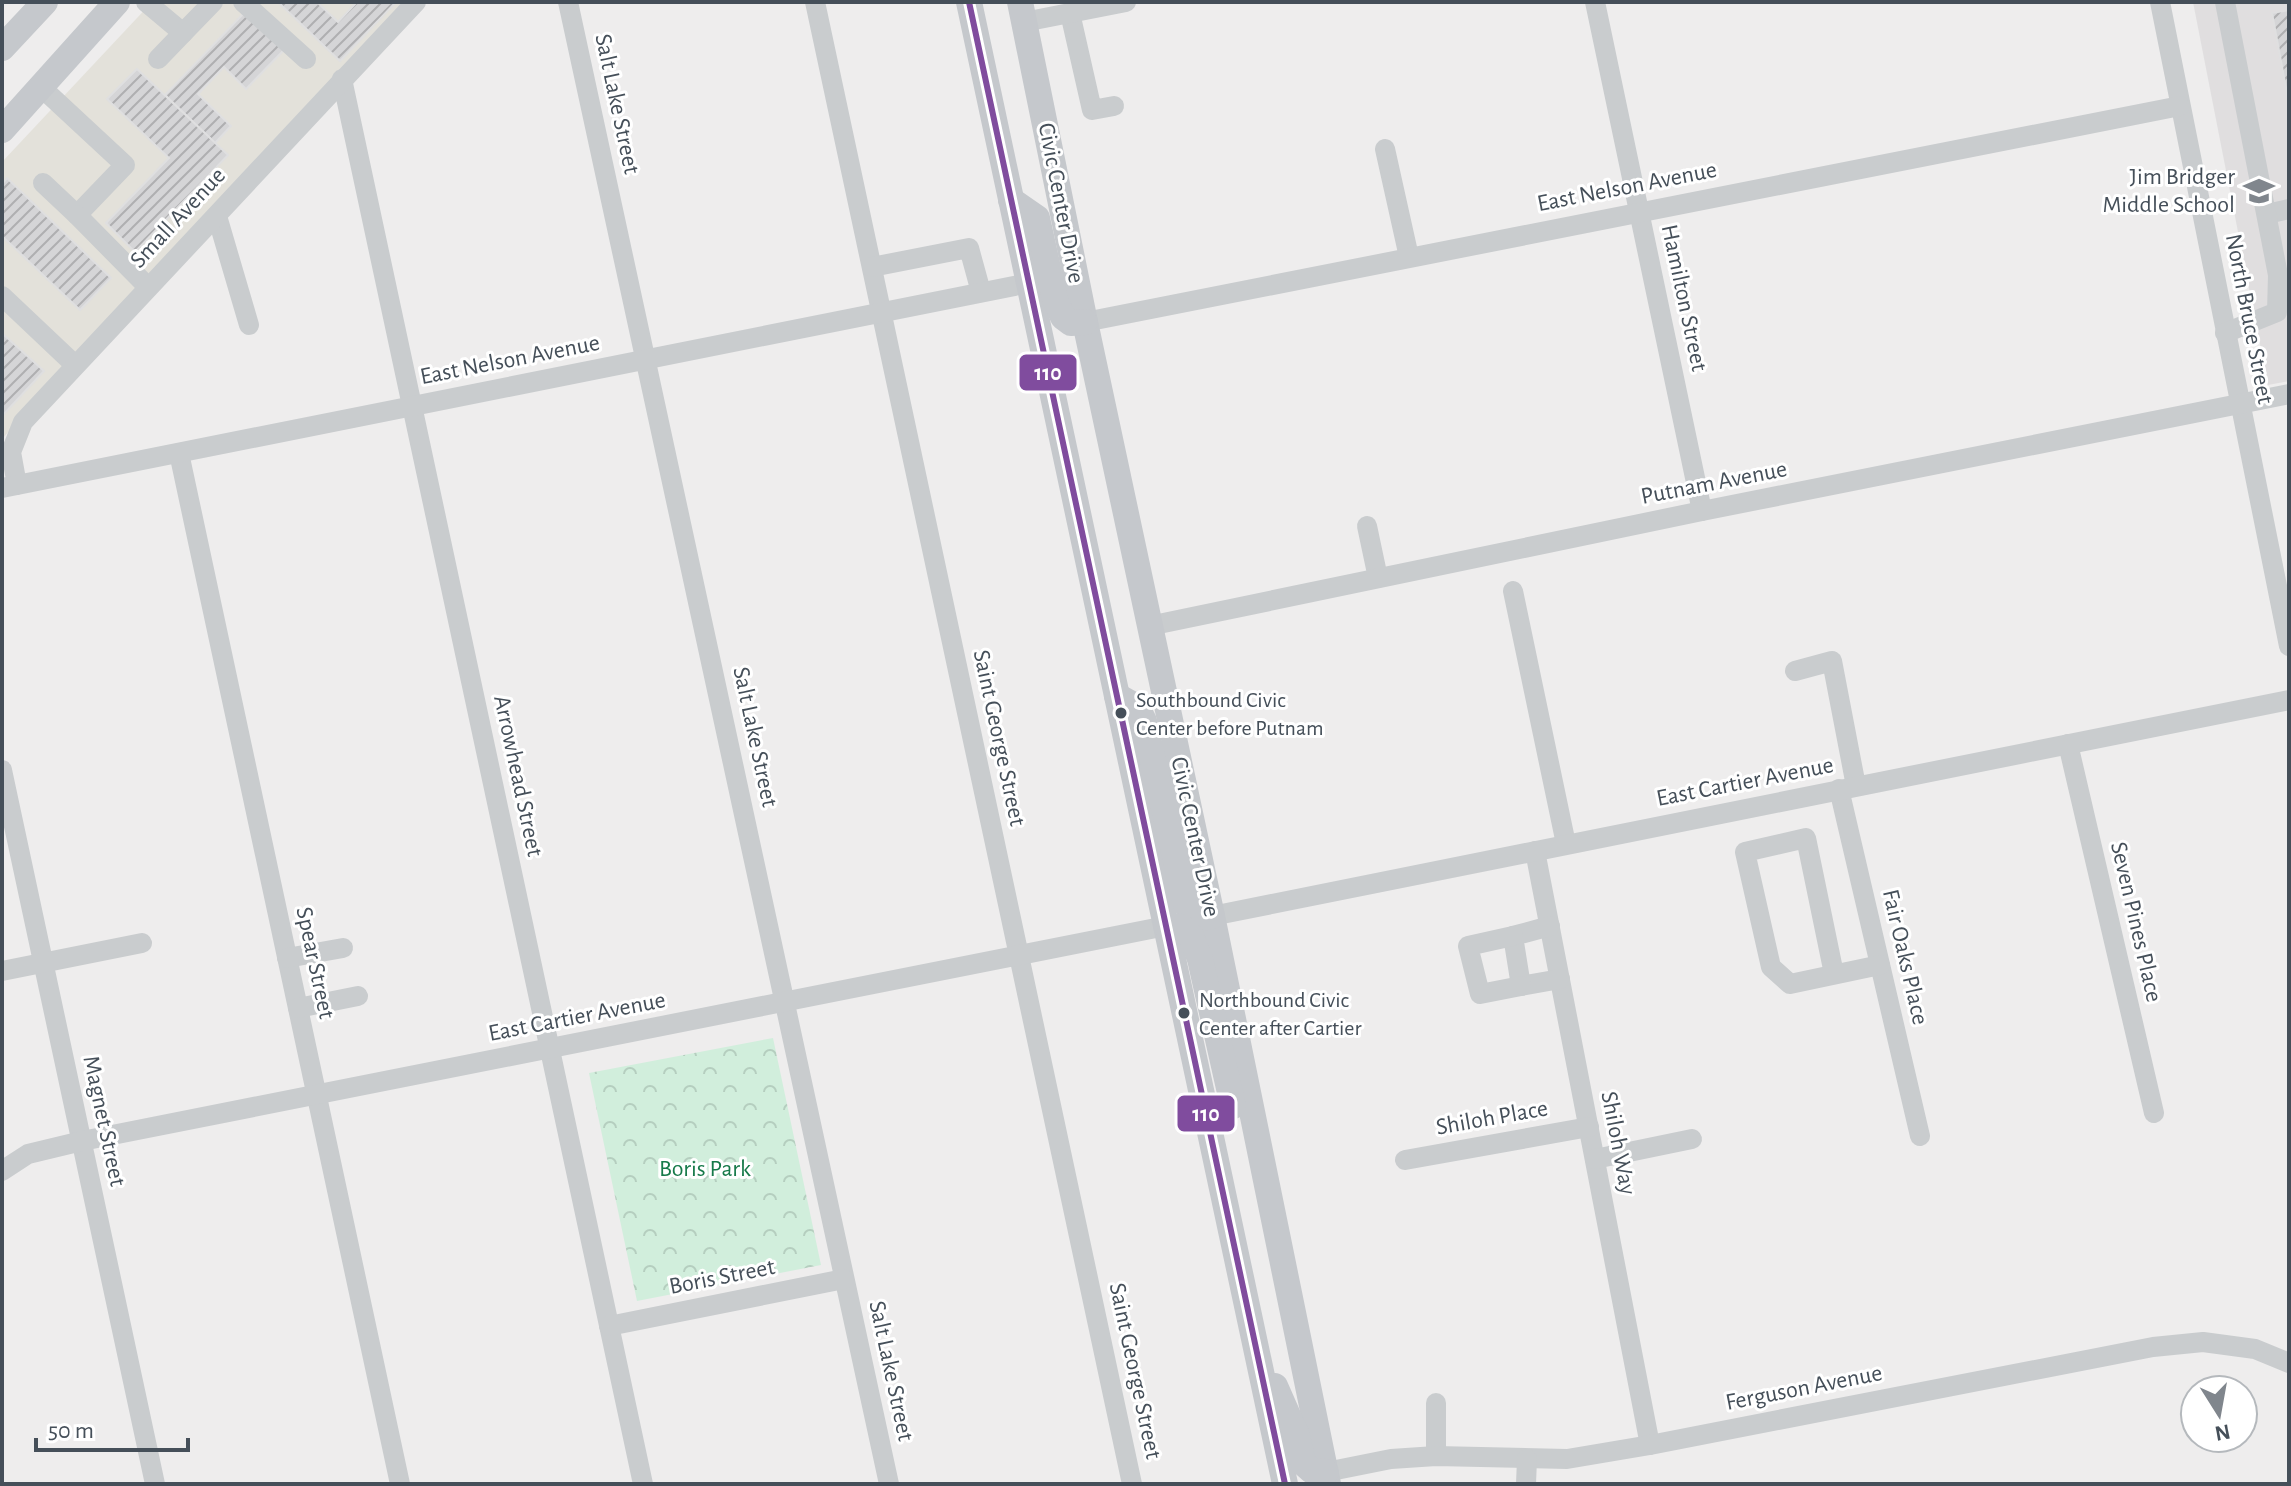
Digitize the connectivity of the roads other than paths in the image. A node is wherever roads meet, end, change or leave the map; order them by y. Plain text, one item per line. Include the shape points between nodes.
1 (45, 2) edge
2 (117, 2) edge
3 (146, 2) edge
4 (213, 2) edge
5 (243, 2) edge
6 (416, 2) edge
7 (568, 2) edge
8 (815, 2) edge
9 (969, 2) edge
10 (1126, 2) edge
11 (1595, 2) edge
12 (2160, 2) edge
13 (2225, 2) edge
14 (1022, 12) edge
15 (1070, 13) junction
16 (183, 33) junction
17 (2, 48) edge
18 (158, 59) dead end
19 (306, 59) dead end
20 (342, 79) junction
21 (41, 87) junction
22 (1114, 106) dead end
23 (2180, 106) junction
24 (2, 130) edge
25 (1385, 149) dead end
26 (43, 183) dead end
27 (1011, 200) junction
28 (2289, 209) edge
29 (1639, 211) junction
30 (2267, 214) junction
31 (77, 215) junction
32 (217, 216) junction
33 (1409, 257) junction
34 (872, 267) junction
35 (1029, 283) junction
36 (148, 287) junction
37 (981, 292) junction
38 (2, 296) edge
39 (882, 313) junction
40 (1085, 322) junction
41 (249, 325) dead end
42 (2225, 333) junction
43 (647, 359) junction
44 (75, 365) junction
45 (2289, 394) edge
46 (2239, 404) junction
47 (413, 406) junction
48 (179, 453) junction
49 (10, 486) edge
50 (1702, 511) junction
51 (1367, 526) dead end
52 (1378, 578) junction
53 (1513, 591) dead end
54 (1149, 626) junction
55 (2289, 646) edge
56 (1795, 671) dead end
57 (1117, 696) junction
58 (2289, 700) edge
59 (2068, 744) junction
60 (2, 770) edge
61 (1848, 787) junction
62 (1566, 844) junction
63 (1535, 851) junction
64 (1212, 916) junction
65 (1166, 926) junction
66 (1550, 926) junction
67 (1513, 936) junction
68 (142, 943) dead end
69 (343, 948) dead end
70 (1019, 956) junction
71 (287, 958) junction
72 (43, 963) junction
73 (1880, 965) junction
74 (2, 971) edge
75 (1834, 974) junction
76 (1560, 979) junction
77 (1521, 986) junction
78 (358, 996) dead end
79 (785, 1003) junction
80 (298, 1008) junction
81 (550, 1049) junction
82 (316, 1095) junction
83 (2154, 1113) dead end
84 (1589, 1127) junction
85 (1920, 1136) dead end
86 (1257, 1138) junction
87 (1692, 1139) dead end
88 (82, 1141) junction
89 (1595, 1159) junction
90 (1405, 1160) dead end
91 (2, 1171) edge
92 (844, 1279) junction
93 (609, 1326) junction
94 (1253, 1335) junction
95 (2289, 1363) edge
96 (1436, 1403) dead end
97 (1650, 1445) junction
98 (1436, 1456) junction
99 (1527, 1459) junction
100 (1327, 1478) edge
101 (1283, 1483) edge
102 (155, 1484) edge
103 (400, 1484) edge
104 (643, 1484) edge
105 (889, 1484) edge
106 (1132, 1484) edge
107 (1526, 1484) edge

1 - 17 main road
2 - 21 main road
3 - 16 street
4 - 16 street
5 - 19 street
6 - 20 street, Small Avenue
7 - 43 street, Salt Lake Street
8 - 34 street, Saint George Street
9 - 27 main road, Civic Center Drive
10 - 15 street
11 - 29 street, Hamilton Street
12 - 23 street, North Bruce Street
13 - 30 street
14 - 15 street
14 - 40 main road, Civic Center Drive
15 - 22 street via 1092,110
16 - 18 street
20 - 32 street, Small Avenue
20 - 47 street, Arrowhead Street
21 - 24 main road
21 - 31 street via 125,165
23 - 29 street, East Nelson Avenue
23 - 42 street, North Bruce Street
25 - 33 street
26 - 31 street
27 - 35 main road, Civic Center Drive
27 - 40 main road via 1037,218 1063,317 1071,323
28 - 30 street
29 - 33 street, East Nelson Avenue
29 - 50 street, Hamilton Street
30 - 42 street via 2278,275 2277,312
31 - 36 street
32 - 36 street, Small Avenue
32 - 41 street
33 - 40 street, East Nelson Avenue
34 - 37 street via 969,248
34 - 39 street, Saint George Street
35 - 37 street, East Nelson Avenue
35 - 57 main road, Civic Center Drive
36 - 44 street, Small Avenue
37 - 39 street, East Nelson Avenue
38 - 44 street
39 - 43 street, East Nelson Avenue
39 - 70 street, Saint George Street
40 - 54 main road, Civic Center Drive
42 - 46 street, North Bruce Street
43 - 47 street, East Nelson Avenue
43 - 79 street, Salt Lake Street
44 - 49 street, Small Avenue via 23,422 11,452
45 - 46 street, Putnam Avenue
46 - 50 street, Putnam Avenue
46 - 55 street, North Bruce Street
47 - 48 street, East Nelson Avenue
47 - 81 street, Arrowhead Street
48 - 49 street, East Nelson Avenue
48 - 71 street, Spear Street
50 - 52 street, Putnam Avenue
51 - 52 street
52 - 54 street, Putnam Avenue
53 - 62 street
54 - 64 main road, Civic Center Drive
56 - 61 street, Fair Oaks Place via 1832,661
57 - 64 main road via 1137,707 1144,721 1186,904 1192,915
57 - 65 main road, Civic Center Drive
58 - 59 street, East Cartier Avenue
59 - 61 street, East Cartier Avenue
59 - 83 street, Seven Pines Place
60 - 72 street, Magnet Street
61 - 62 street, East Cartier Avenue
61 - 73 street, Fair Oaks Place
62 - 63 street, East Cartier Avenue
63 - 64 street, East Cartier Avenue
63 - 66 street, Shiloh Way
64 - 86 main road, Civic Center Drive
65 - 70 street, East Cartier Avenue
65 - 86 main road via 1182,927 1191,936 1236,1115 1241,1128
65 - 94 main road, Civic Center Drive
66 - 67 street
66 - 76 street, Shiloh Way
67 - 77 street
67 - 77 street via 1468,946 1480,994
68 - 72 street
69 - 71 street
70 - 79 street, East Cartier Avenue
70 - 106 street, Saint George Street
71 - 80 street, Spear Street
72 - 74 street
72 - 88 street, Magnet Street
73 - 75 street
73 - 85 street, Fair Oaks Place
75 - 75 street via 1790,984 1771,967 1745,852 1806,838
76 - 77 street
76 - 84 street, Shiloh Way
78 - 80 street
79 - 81 street, East Cartier Avenue
79 - 92 street, Salt Lake Street
80 - 82 street, Spear Street
81 - 82 street, East Cartier Avenue
81 - 93 street, Arrowhead Street
82 - 88 street, East Cartier Avenue
82 - 103 street, Spear Street
84 - 89 street, Shiloh Way
84 - 90 street, Shiloh Place
86 - 100 main road, Civic Center Drive
87 - 89 street
88 - 91 street, East Cartier Avenue via 28,1154
88 - 102 street, Magnet Street
89 - 97 street, Shiloh Way
92 - 93 street, Boris Street
92 - 105 street, Salt Lake Street
93 - 104 street, Arrowhead Street
94 - 100 main road via 1297,1436 1303,1463
94 - 101 main road, Civic Center Drive
95 - 97 street, Ferguson Avenue via 2255,1349 2203,1342 2153,1347
96 - 98 street
97 - 99 street, Ferguson Avenue via 1567,1459
98 - 99 street, Ferguson Avenue
98 - 100 street, Ferguson Avenue via 1391,1459
99 - 107 street

